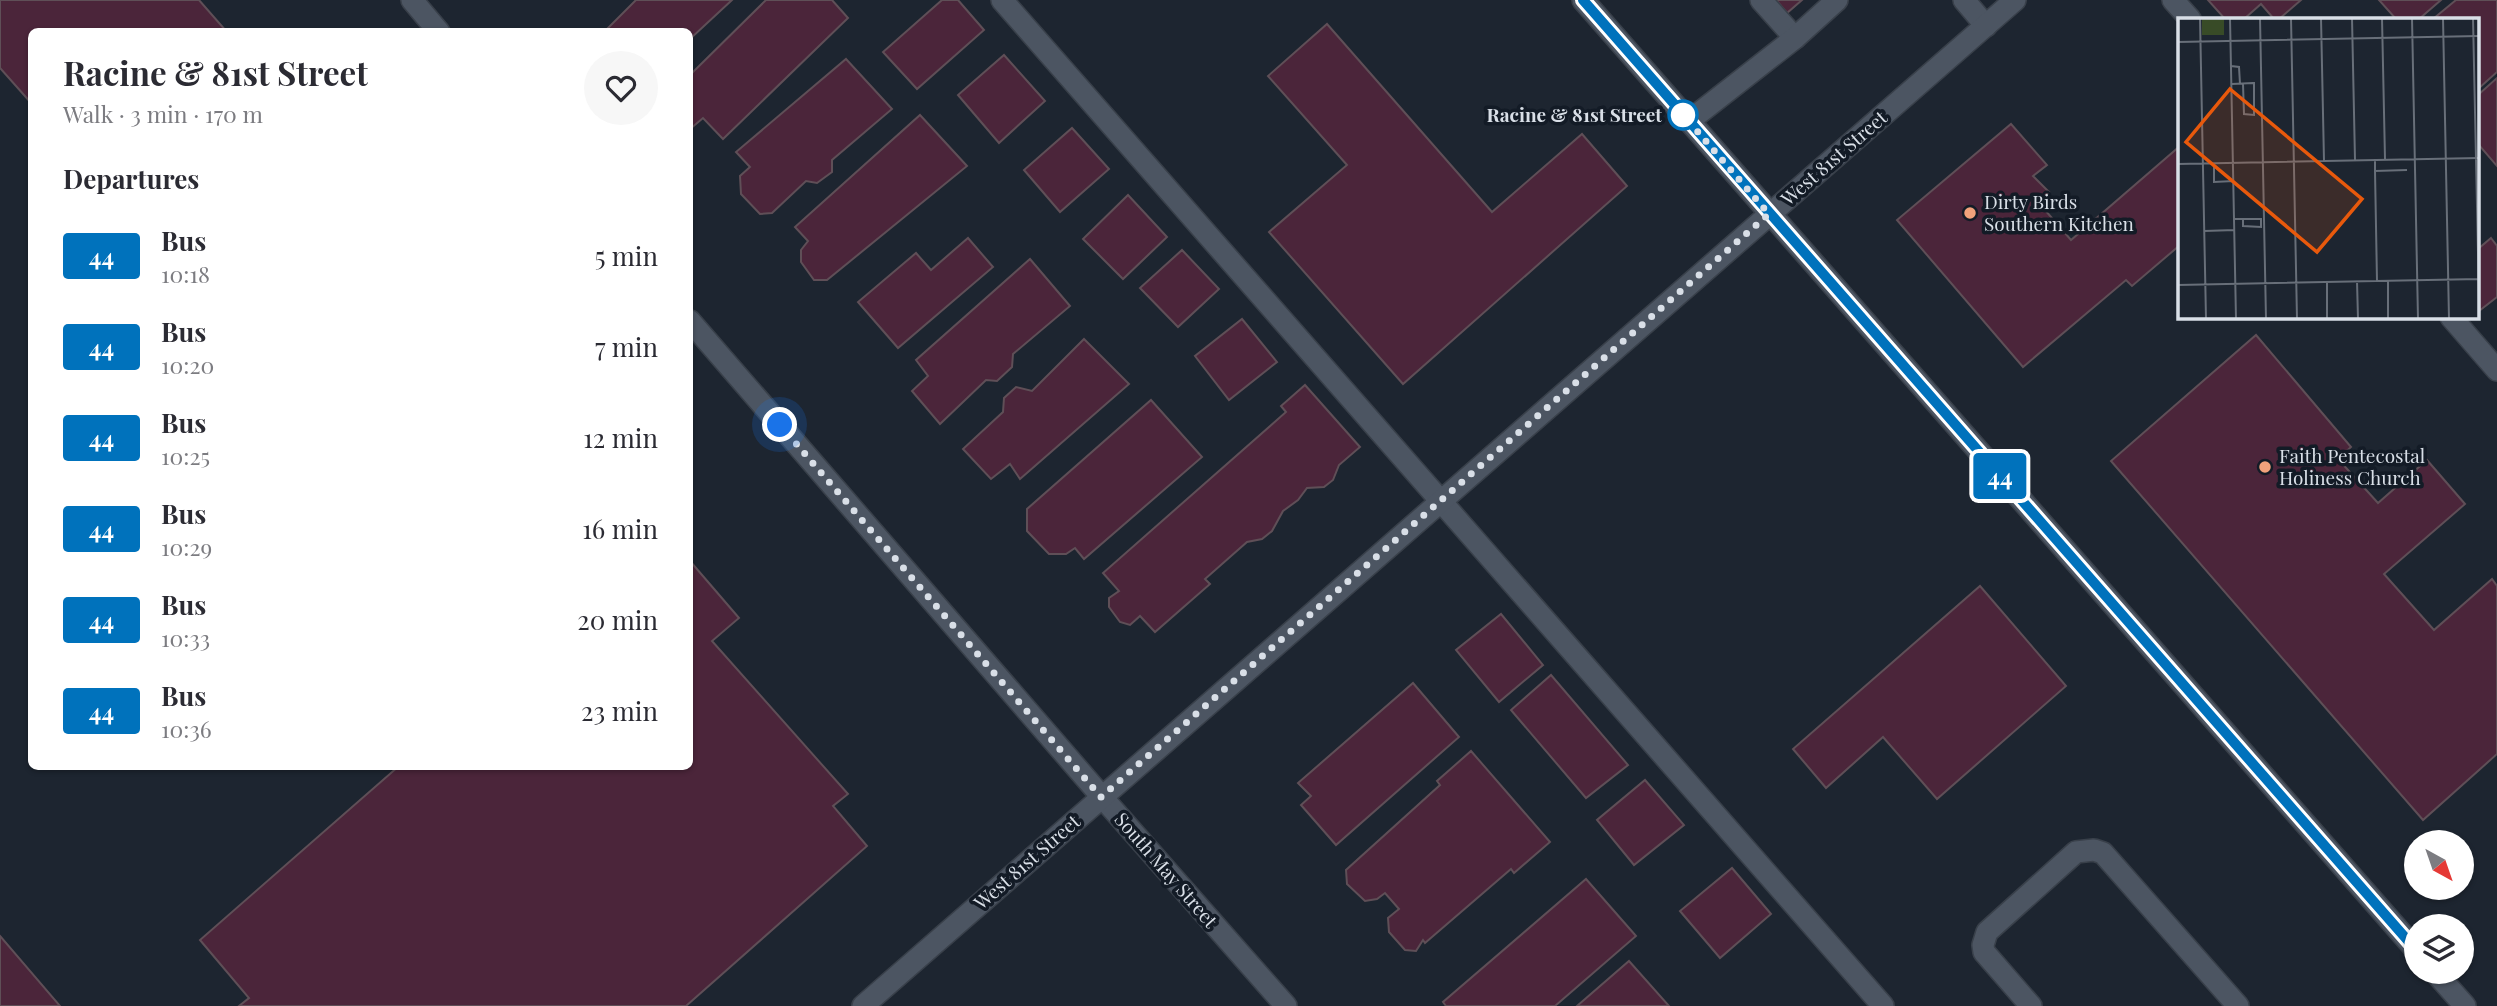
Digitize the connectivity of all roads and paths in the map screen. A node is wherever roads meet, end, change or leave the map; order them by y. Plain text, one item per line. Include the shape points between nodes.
1 (412, 0) edge
2 (1002, 0) edge
3 (1761, 0) edge
4 (1837, 0) edge
5 (1964, 0) edge
6 (2015, 0) edge
7 (2173, 0) edge
8 (1589, 2) edge
9 (2189, 18) edge
10 (1986, 26) junction
11 (436, 28) edge
12 (1795, 38) junction
13 (1689, 121) junction
14 (1769, 214) junction
15 (2452, 318) edge
16 (693, 324) edge
17 (2497, 370) edge
18 (1440, 502) junction
19 (1101, 797) junction
20 (2404, 936) edge
21 (2446, 984) edge
22 (863, 1006) edge
23 (1286, 1006) edge
24 (1883, 1006) edge
25 (2031, 1006) edge
26 (2238, 1006) edge
27 (2465, 1006) edge

1 - 11 street
2 - 18 street
3 - 12 street
4 - 12 street
5 - 10 street
6 - 10 street, West 81st Street
7 - 9 street
8 - 13 street
10 - 14 street, West 81st Street
12 - 13 street
13 - 14 street
14 - 18 street, West 81st Street
14 - 20 street
15 - 17 street
16 - 19 street, South May Street
18 - 19 street, West 81st Street
18 - 24 street
19 - 22 street, West 81st Street
19 - 23 street, South May Street
21 - 27 street
25 - 26 street via 1984,952 1984,939 1996,923 2076,852 2084,850 2104,853

